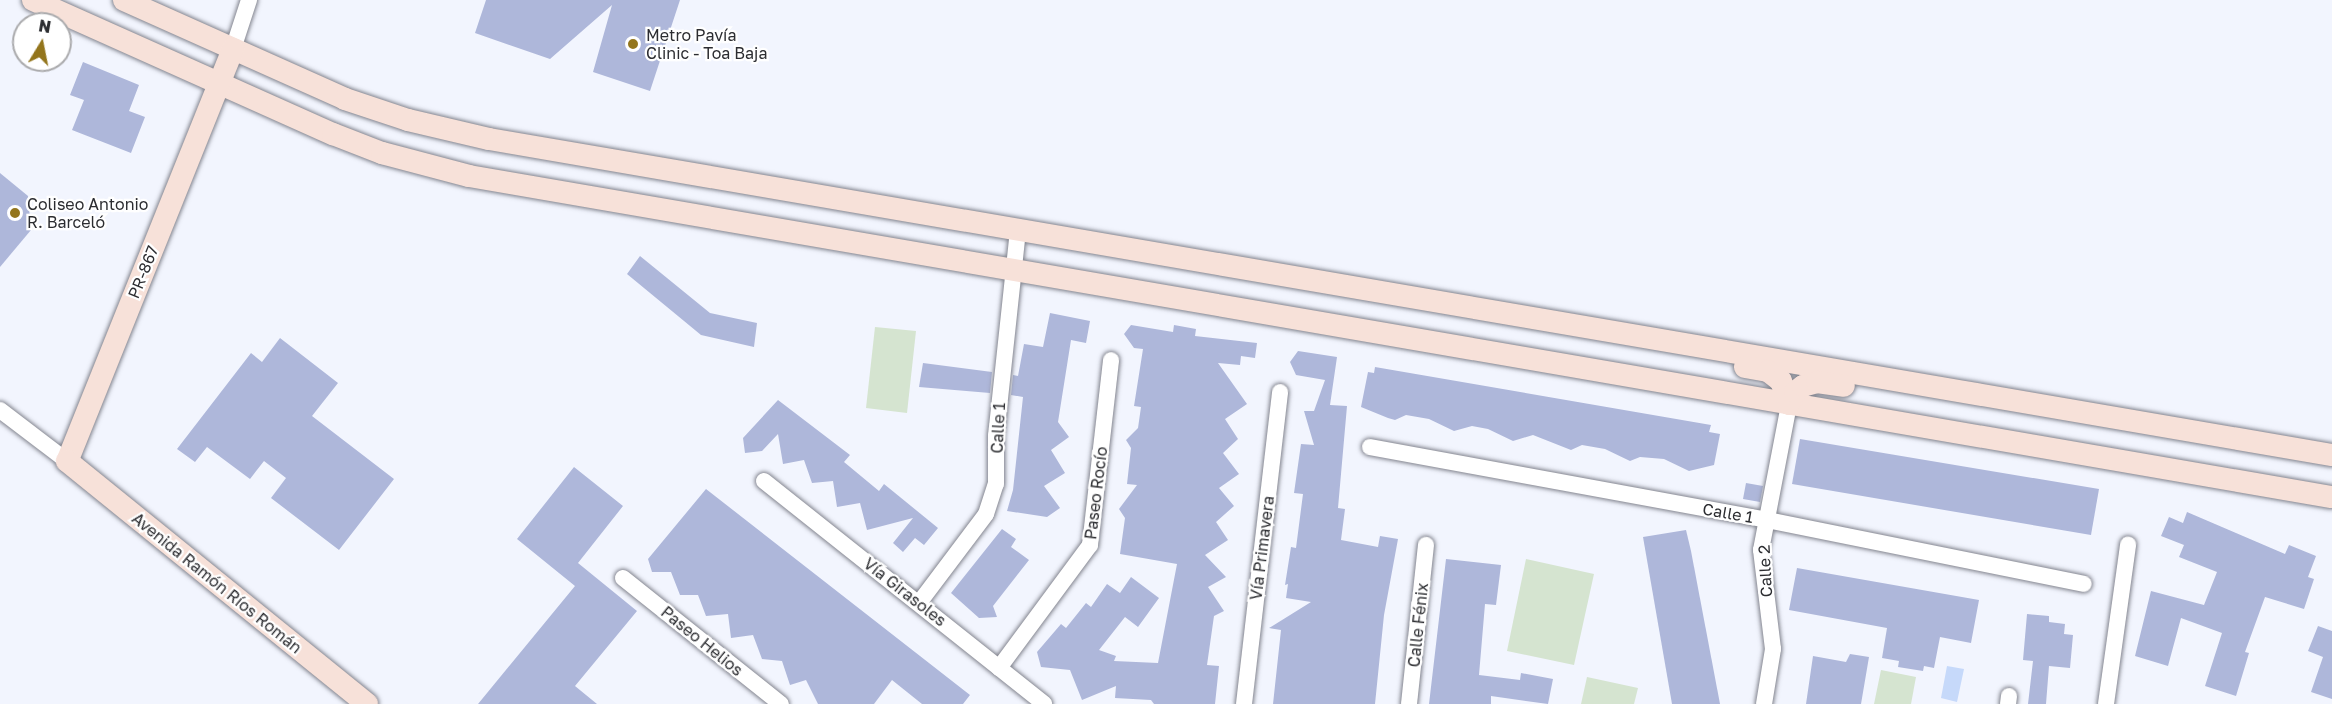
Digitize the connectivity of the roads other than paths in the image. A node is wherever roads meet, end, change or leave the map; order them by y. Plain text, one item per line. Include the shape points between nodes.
1 (33, 0) edge
2 (124, 0) edge
3 (249, 0) edge
4 (232, 49) junction
5 (219, 84) junction
6 (1018, 230) junction
7 (1011, 269) junction
8 (1669, 342) junction
9 (1112, 360) dead end
10 (1948, 390) junction
11 (1280, 392) dead end
12 (1789, 404) junction
13 (0, 410) edge
14 (1370, 447) dead end
15 (2332, 455) edge
16 (67, 461) junction
17 (764, 482) dead end
18 (2332, 497) edge
19 (1767, 520) junction
20 (1426, 545) dead end
21 (2128, 545) dead end
22 (623, 578) dead end
23 (2084, 584) dead end
24 (919, 603) junction
25 (999, 668) junction
26 (367, 704) edge
27 (781, 704) edge
28 (1044, 704) edge
29 (1244, 704) edge
30 (1410, 704) edge
31 (1764, 704) edge
32 (2106, 704) edge

1 - 5 street
2 - 4 street
3 - 4 street
4 - 5 street, PR-867 / PR-867
4 - 6 street via 345,99 408,120 479,137
5 - 7 street via 382,153 469,176
5 - 16 street, PR-867 / PR-867
6 - 7 street, Calle 1
6 - 8 street
7 - 12 street
7 - 24 street, Calle 1 via 996,436 996,484 986,514
8 - 10 street
8 - 12 street via 1710,361 1768,371 1781,381
9 - 25 street, Paseo Rocío via 1090,545
10 - 12 street via 1926,397 1817,382 1795,392
10 - 15 street
11 - 29 street, Vía Primavera
12 - 18 street
12 - 19 street, Calle 2
13 - 16 street
14 - 19 street, Calle 1
16 - 26 street, Avenida Ramón Ríos Román
17 - 24 street, Vía Girasoles
19 - 23 street, Calle 1
19 - 31 street, Calle 2 via 1761,550 1773,649
20 - 30 street, Calle Fénix
21 - 32 street
22 - 27 street, Paseo Helios
24 - 25 street, Vía Girasoles
25 - 28 street, Vía Girasoles

